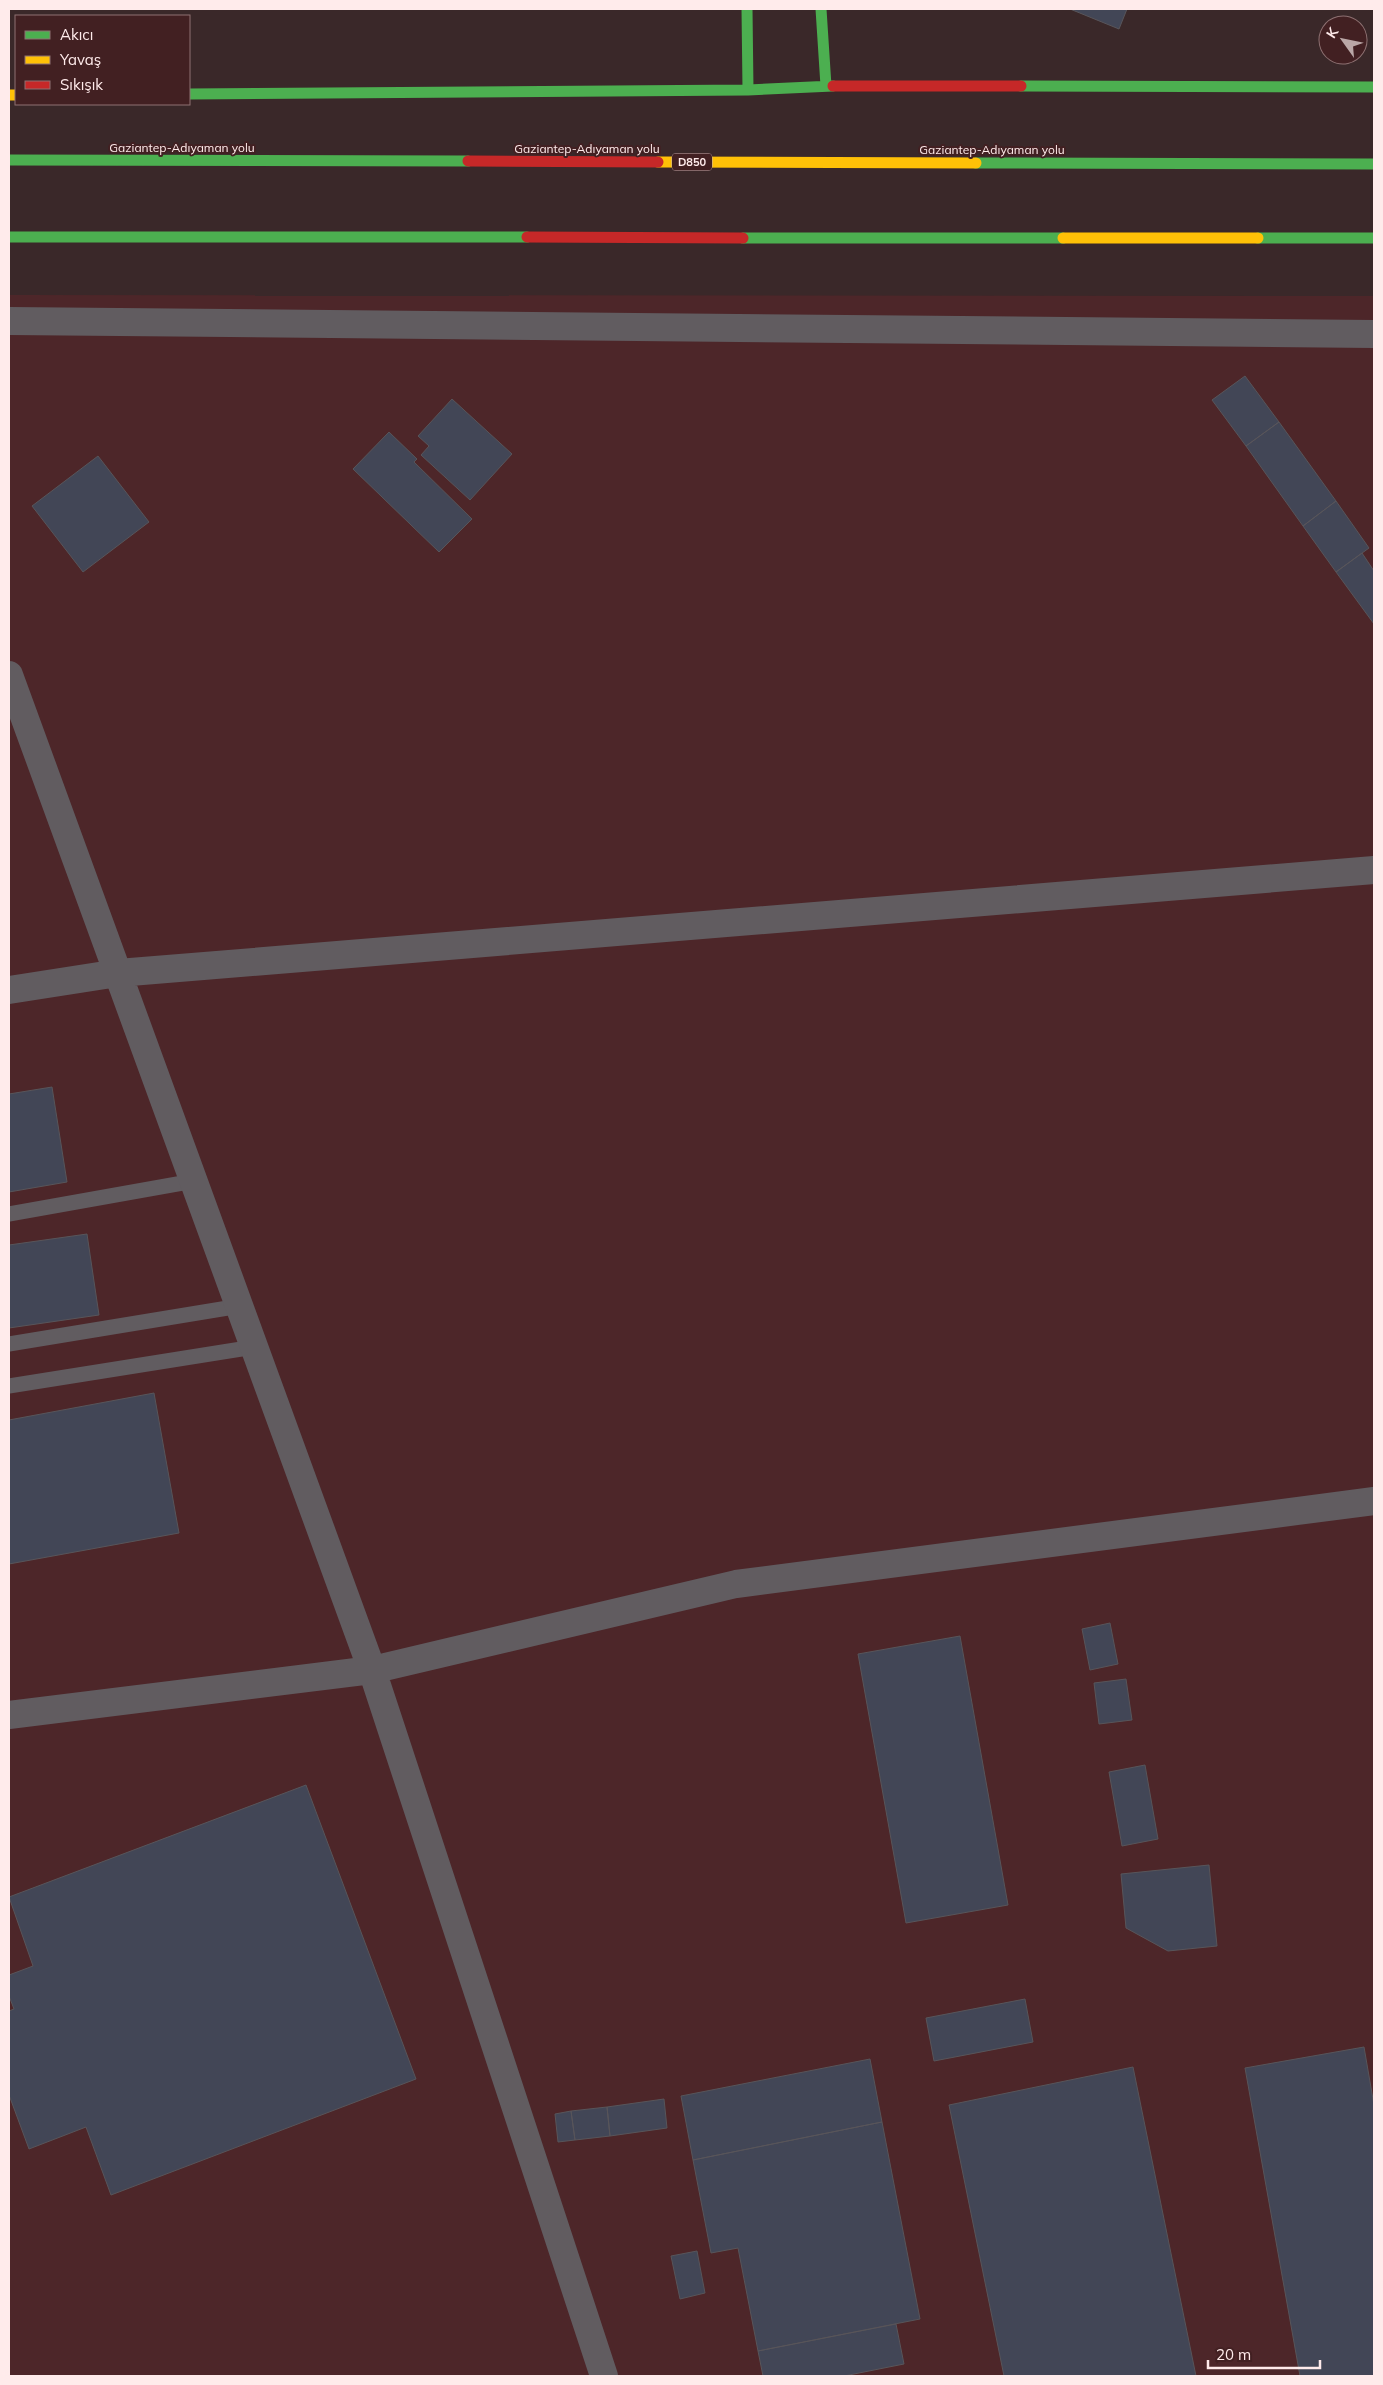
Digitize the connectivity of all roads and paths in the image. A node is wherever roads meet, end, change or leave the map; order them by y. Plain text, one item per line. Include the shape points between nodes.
1 (747, 9) edge
2 (821, 9) edge
3 (826, 86) junction
4 (1374, 87) edge
5 (748, 90) junction
6 (190, 94) edge
7 (9, 160) edge
8 (1374, 164) edge
9 (9, 237) edge
10 (1374, 238) edge
11 (9, 321) edge
12 (1374, 334) edge
13 (9, 675) edge
14 (1374, 870) edge
15 (118, 973) junction
16 (9, 990) edge
17 (194, 1181) junction
18 (9, 1214) edge
19 (240, 1306) junction
20 (9, 1344) edge
21 (254, 1347) junction
22 (9, 1386) edge
23 (1374, 1501) edge
24 (372, 1670) junction
25 (9, 1715) edge
26 (604, 2376) edge

1 - 5 main road
2 - 3 main road
3 - 4 main road
3 - 5 main road
5 - 6 main road
7 - 8 main road, Gaziantep-Adıyaman yolu / D850
9 - 10 main road
11 - 12 street
13 - 15 street
14 - 15 street
15 - 16 street
15 - 17 street
17 - 18 lane
17 - 19 street
19 - 20 lane
19 - 21 street
21 - 22 lane
21 - 24 street
23 - 24 street via 736,1584
24 - 25 street
24 - 26 street

